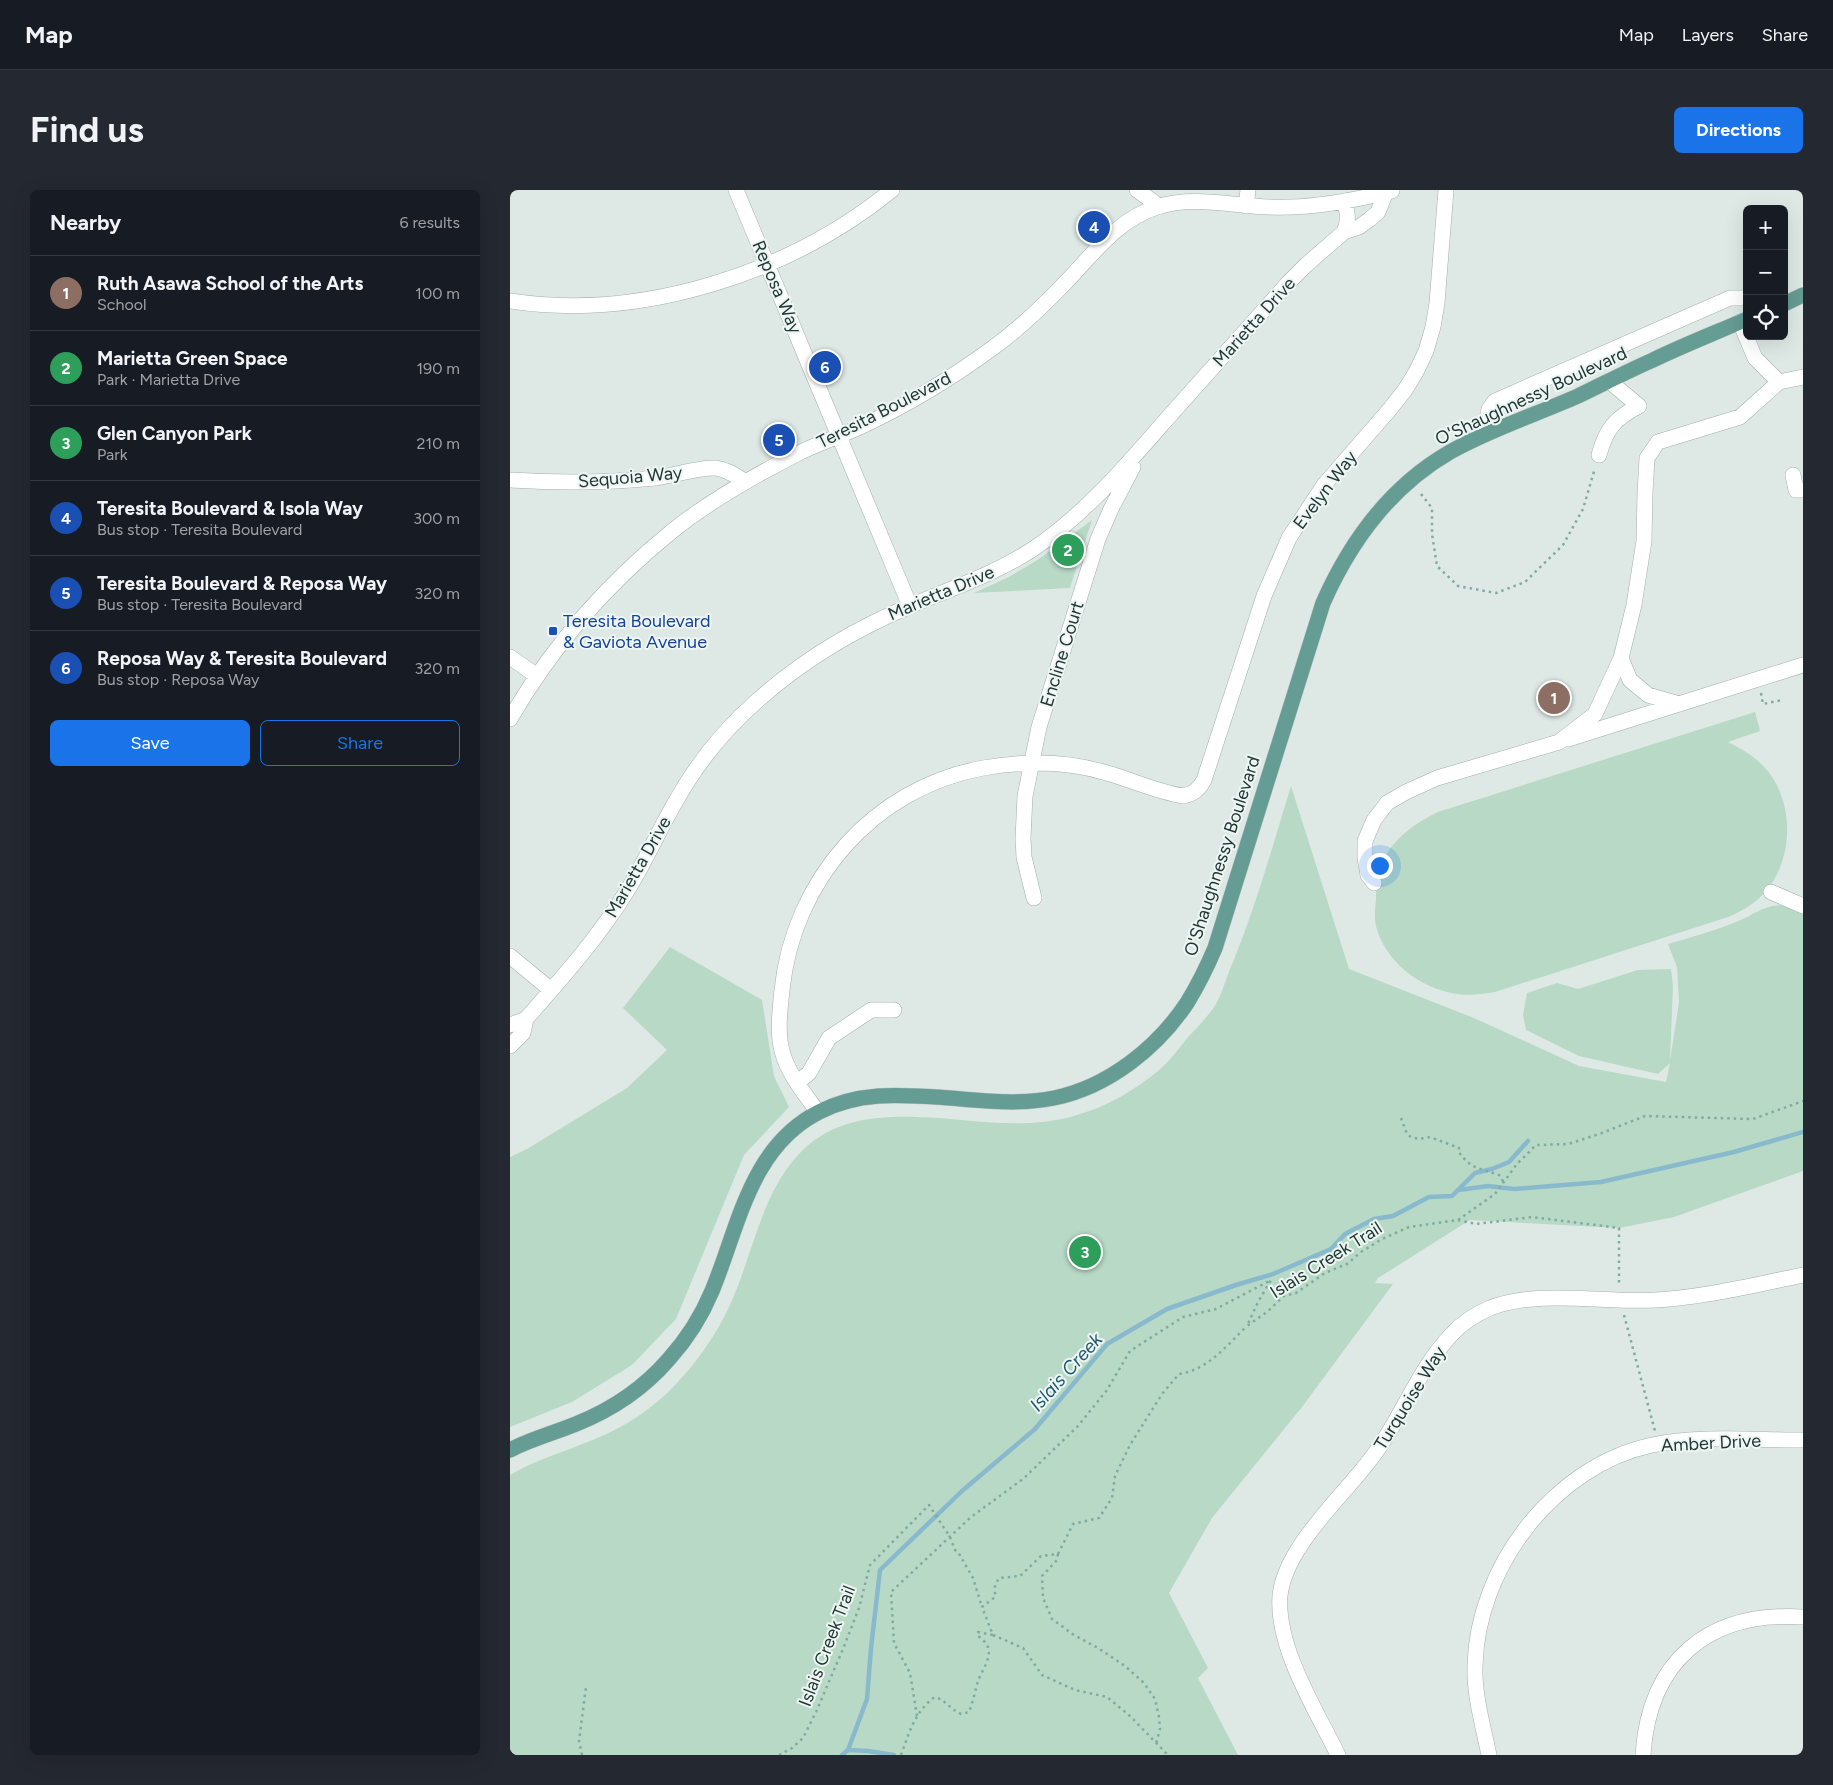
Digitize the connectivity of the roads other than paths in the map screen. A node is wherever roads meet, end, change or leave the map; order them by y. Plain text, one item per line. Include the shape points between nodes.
1 (736, 190) edge
2 (892, 190) edge
3 (1137, 190) edge
4 (1248, 190) edge
5 (1446, 190) edge
6 (1390, 191) edge
7 (1344, 201) junction
8 (1159, 206) junction
9 (1246, 206) junction
10 (1344, 232) junction
11 (767, 265) junction
12 (1743, 298) edge
13 (510, 301) edge
14 (1743, 321) edge
15 (1750, 340) edge
16 (1803, 377) edge
17 (1608, 381) junction
18 (1779, 382) junction
19 (1162, 426) junction
20 (839, 435) junction
21 (1484, 435) junction
22 (1599, 455) road end
23 (1793, 476) dead end
24 (510, 480) edge
25 (746, 482) junction
26 (1803, 490) edge
27 (910, 606) junction
28 (510, 657) edge
29 (1621, 658) junction
30 (1803, 666) edge
31 (537, 676) junction
32 (1679, 704) junction
33 (510, 720) edge
34 (1559, 742) junction
35 (1032, 763) junction
36 (1374, 883) dead end
37 (1771, 892) dead end
38 (1034, 898) dead end
39 (1803, 906) edge
40 (510, 956) edge
41 (550, 990) junction
42 (894, 1010) dead end
43 (526, 1019) junction
44 (510, 1025) edge
45 (510, 1046) edge
46 (797, 1083) junction
47 (818, 1112) junction
48 (1803, 1275) edge
49 (1803, 1440) edge
50 (510, 1450) edge
51 (1803, 1617) edge
52 (1338, 1755) edge
53 (1489, 1755) edge
54 (1643, 1755) edge

1 - 11 street, Reposa Way
2 - 11 street via 828,235
3 - 8 street
4 - 9 street
5 - 35 street, Evelyn Way via 1437,303 1426,351 1405,390 1324,485 1289,538 1264,596 1200,788 1183,796 1088,768
6 - 7 street, Teresita Boulevard
6 - 10 street, Marietta Drive via 1378,212 1366,222
7 - 9 street, Teresita Boulevard via 1296,207
7 - 10 street via 1348,214
8 - 9 street, Teresita Boulevard via 1200,202
8 - 20 street, Teresita Boulevard via 1140,213 1116,230 1029,318 970,365 905,404
10 - 19 street, Marietta Drive via 1288,283
11 - 13 street via 690,291 635,300 576,304
11 - 20 street, Reposa Way
12 - 21 street via 1730,298 1495,401 1489,409
14 - 17 main road, O'Shaughnessy Boulevard
15 - 18 street via 1755,358
16 - 18 street
17 - 21 main road, O'Shaughnessy Boulevard
17 - 22 street via 1639,406 1622,415 1604,436
18 - 29 street via 1740,417 1658,442 1647,458 1644,541 1634,606
19 - 27 street, Marietta Drive via 1097,496 1048,538 986,575
19 - 35 street, Encline Court via 1126,478 1098,539 1040,727
20 - 25 street, Teresita Boulevard
20 - 27 street, Reposa Way
21 - 47 main road, O'Shaughnessy Boulevard via 1431,464 1400,490 1376,516 1340,566 1317,620 1215,948 1186,1004 1154,1042 1129,1064 1100,1081 1055,1098 1008,1102 877,1095 847,1101
23 - 26 street via 1796,490
24 - 25 street, Sequoia Way via 627,480 713,468 725,469
25 - 31 street, Teresita Boulevard via 700,510 646,554 596,604
27 - 41 street, Marietta Drive via 852,633 804,664 733,725 676,799 612,914
28 - 31 street
29 - 32 street via 1630,680 1648,695
29 - 34 street via 1595,714
30 - 32 street
31 - 33 street, Teresita Boulevard
32 - 34 street
34 - 36 street via 1437,778 1387,802 1365,841 1368,875
35 - 38 street, Encline Court via 1025,796 1023,838
35 - 46 street via 959,773 909,795 862,828 825,869 797,923 783,977 781,1049
37 - 39 street
40 - 41 street
41 - 43 street, Marietta Drive
42 - 46 street via 871,1010 829,1038 809,1073
43 - 44 street, Marietta Drive
43 - 45 street, Marietta Drive via 523,1033
46 - 47 street
47 - 50 main road, O'Shaughnessy Boulevard via 788,1134 763,1164 749,1190 706,1304 669,1360 634,1392 605,1410
48 - 52 street, Turquoise Way via 1695,1296 1654,1300 1528,1299 1508,1302 1471,1318 1452,1334 1419,1379 1378,1450 1294,1556 1280,1595 1280,1616 1291,1659
49 - 53 street, Amber Drive via 1681,1440 1659,1444 1602,1464 1557,1495 1520,1536 1505,1560 1482,1614 1474,1667
51 - 54 street via 1776,1616 1739,1622 1715,1631 1693,1646 1672,1667 1656,1695 1644,1735

